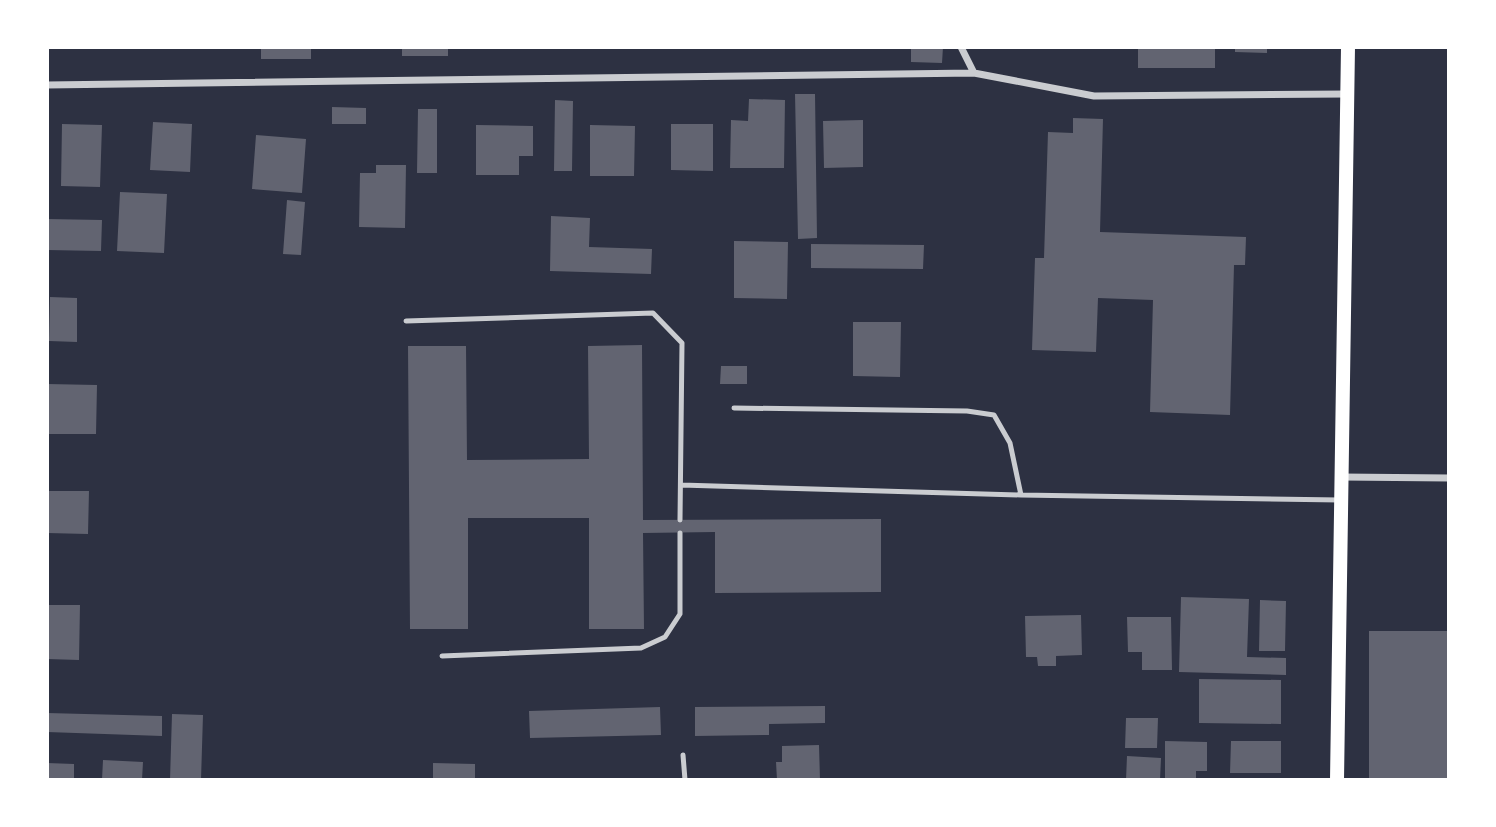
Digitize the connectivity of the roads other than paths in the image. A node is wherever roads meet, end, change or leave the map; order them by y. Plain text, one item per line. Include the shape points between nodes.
1 (961, 47) edge
2 (1348, 47) edge
3 (974, 73) junction
4 (47, 85) edge
5 (1348, 94) junction
6 (405, 321) dead end
7 (734, 408) dead end
8 (1340, 477) junction
9 (1449, 478) edge
10 (681, 485) junction
11 (1021, 495) junction
12 (1340, 500) junction
13 (680, 520) dead end
14 (680, 533) dead end
15 (442, 656) dead end
16 (683, 755) dead end
17 (685, 780) edge
18 (1336, 780) edge

1 - 3 street
2 - 5 main road
3 - 4 street
3 - 5 street via 1094,96
5 - 8 main road
6 - 10 lane via 653,313 682,342
7 - 11 lane via 994,415 1010,443
8 - 9 street
8 - 12 main road
10 - 11 lane
10 - 13 lane
11 - 12 lane
12 - 18 main road
14 - 15 lane via 680,614 666,637 641,648
16 - 17 lane

